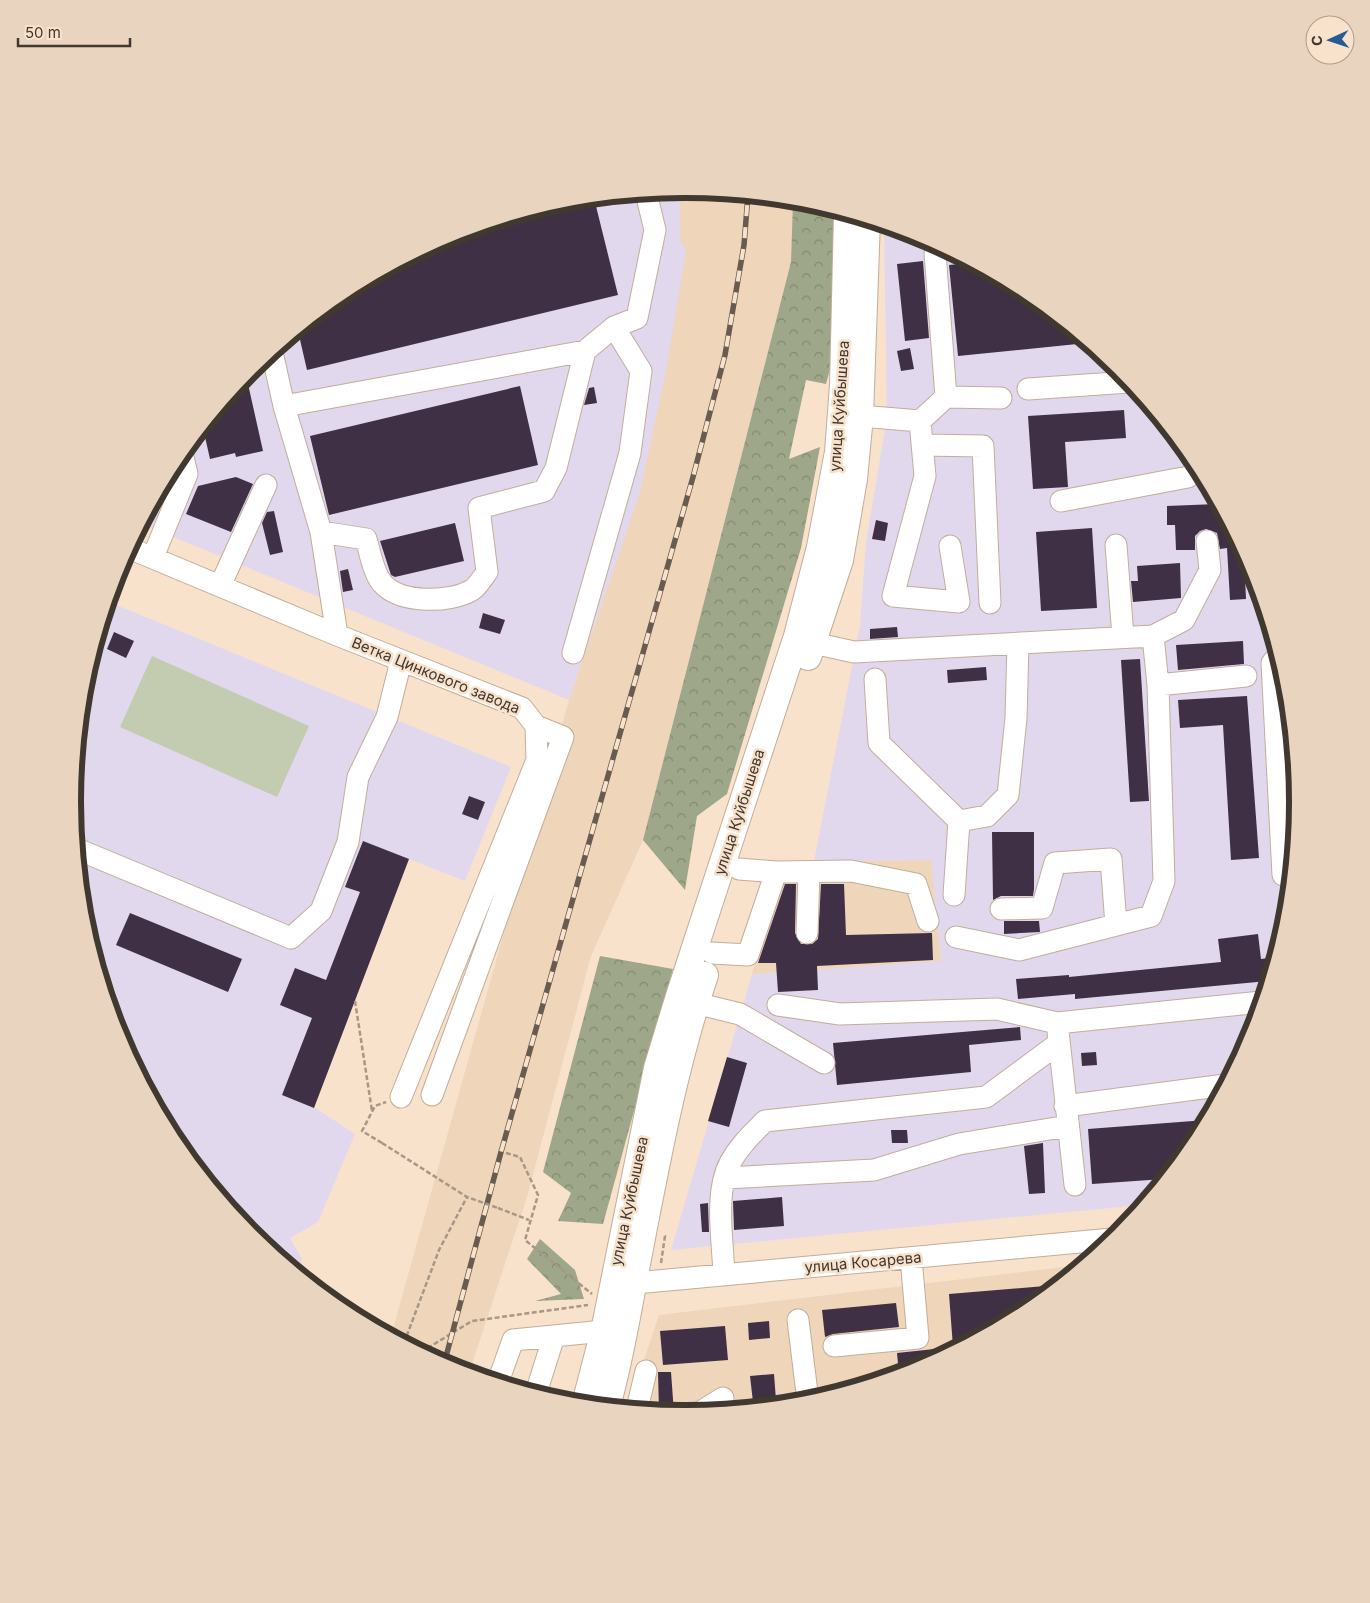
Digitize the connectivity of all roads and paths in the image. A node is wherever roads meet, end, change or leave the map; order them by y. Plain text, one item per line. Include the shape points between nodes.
1 (647, 199) edge
2 (847, 220) edge
3 (867, 226) edge
4 (935, 254) dead end
5 (614, 327) junction
6 (585, 352) junction
7 (274, 360) edge
8 (1119, 383) edge
9 (1028, 388) dead end
10 (946, 397) junction
11 (1001, 398) dead end
12 (284, 406) junction
13 (860, 416) junction
14 (920, 421) junction
15 (922, 445) junction
16 (184, 464) edge
17 (1192, 474) edge
18 (266, 485) dead end
19 (1061, 502) dead end
20 (321, 532) junction
21 (1207, 541) dead end
22 (1116, 545) dead end
23 (950, 546) dead end
24 (136, 551) edge
25 (152, 557) junction
26 (220, 586) junction
27 (990, 603) dead end
28 (337, 635) junction
29 (1153, 636) junction
30 (1122, 637) junction
31 (805, 639) junction
32 (1018, 644) junction
33 (573, 653) dead end
34 (401, 661) junction
35 (1272, 663) edge
36 (1246, 676) dead end
37 (875, 679) dead end
38 (1158, 685) junction
39 (536, 726) junction
40 (959, 821) junction
41 (84, 852) edge
42 (739, 869) junction
43 (776, 872) junction
44 (809, 872) junction
45 (1284, 876) dead end
46 (954, 896) dead end
47 (1001, 909) dead end
48 (928, 921) dead end
49 (1116, 925) junction
50 (807, 933) dead end
51 (956, 937) dead end
52 (712, 953) junction
53 (355, 1001) dead end
54 (695, 1003) junction
55 (1254, 1003) edge
56 (778, 1005) dead end
57 (1058, 1033) junction
58 (824, 1063) dead end
59 (1217, 1087) edge
60 (432, 1095) dead end
61 (401, 1096) dead end
62 (375, 1106) dead end
63 (372, 1111) junction
64 (1067, 1116) junction
65 (506, 1153) dead end
66 (725, 1178) junction
67 (1075, 1185) dead end
68 (467, 1197) junction
69 (529, 1220) junction
70 (1098, 1241) edge
71 (911, 1258) junction
72 (724, 1275) junction
73 (623, 1279) junction
74 (798, 1320) dead end
75 (604, 1331) junction
76 (554, 1336) junction
77 (406, 1337) edge
78 (834, 1346) dead end
79 (428, 1348) edge
80 (646, 1371) dead end
81 (500, 1376) edge
82 (538, 1387) edge
83 (807, 1393) edge
84 (587, 1397) edge
85 (723, 1398) dead end
86 (609, 1400) edge
87 (638, 1403) edge
88 (713, 1404) edge

1 - 5 street via 655,230 637,318
2 - 31 main road, улица Куйбышева via 838,452
3 - 13 main road, улица Куйбышева
4 - 10 street
5 - 6 street
5 - 33 street via 641,371 630,453
6 - 12 street
6 - 20 street via 556,468 544,491 479,508 487,572 474,589 455,596 423,600 401,596 382,583 366,539
7 - 12 street
8 - 9 street
10 - 11 street
10 - 14 street
12 - 20 street
13 - 14 street
13 - 31 main road, улица Куйбышева via 854,479 840,560
14 - 15 street
15 - 23 street via 925,476 893,596 959,602
15 - 27 street via 983,446
16 - 25 street via 187,474
17 - 19 street
18 - 26 street
20 - 28 street
21 - 29 street via 1210,570 1184,620
22 - 30 street
24 - 25 street, Ветка Цинкового завода
25 - 26 street, Ветка Цинкового завода
26 - 28 street, Ветка Цинкового завода
28 - 34 street, Ветка Цинкового завода
29 - 30 street
29 - 38 street
30 - 32 street
31 - 32 street via 854,652
31 - 42 main road, улица Куйбышева
31 - 73 main road, улица Куйбышева via 678,996 657,1068
32 - 40 street via 1016,718 1008,795 987,816
34 - 39 street, Ветка Цинкового завода via 522,708
34 - 41 street via 387,717 358,777 348,842 321,911 291,938
35 - 45 street
36 - 38 street
37 - 40 street via 880,743
38 - 49 street via 1164,881 1151,916
39 - 60 street via 563,737
39 - 61 street, Ветка Цинкового завода via 537,760
40 - 46 street
42 - 43 street
42 - 52 main road, улица Куйбышева
43 - 44 street
43 - 52 street via 748,955
44 - 48 street via 851,871 916,884
44 - 50 street
47 - 49 street via 1042,908 1055,862 1111,859
49 - 51 street via 1019,950
52 - 54 main road, улица Куйбышева
53 - 63 path
54 - 58 street via 740,1014
54 - 73 main road, улица Куйбышева
55 - 57 street
56 - 57 street via 840,1014 997,1008
57 - 64 street
57 - 66 street via 986,1097 765,1121 745,1141 729,1164
59 - 64 street
62 - 63 path
63 - 68 path, bridge via 362,1131
64 - 66 street via 874,1170
64 - 67 street
65 - 69 path via 520,1157 538,1195
66 - 72 street via 721,1190
68 - 69 path, bridge
68 - 77 path via 439,1250
69 - 79 path via 525,1240 594,1296 590,1305 472,1321
70 - 71 street, улица Косарева
71 - 72 street, улица Косарева
71 - 78 street via 918,1338
72 - 73 street, улица Косарева via 646,1282
73 - 75 main road, улица Куйбышева
73 - 86 main road, улица Куйбышева via 619,1366
74 - 83 street
75 - 76 street
75 - 84 main road, улица Куйбышева
76 - 81 street via 513,1340
76 - 82 street
80 - 87 street
85 - 88 street

